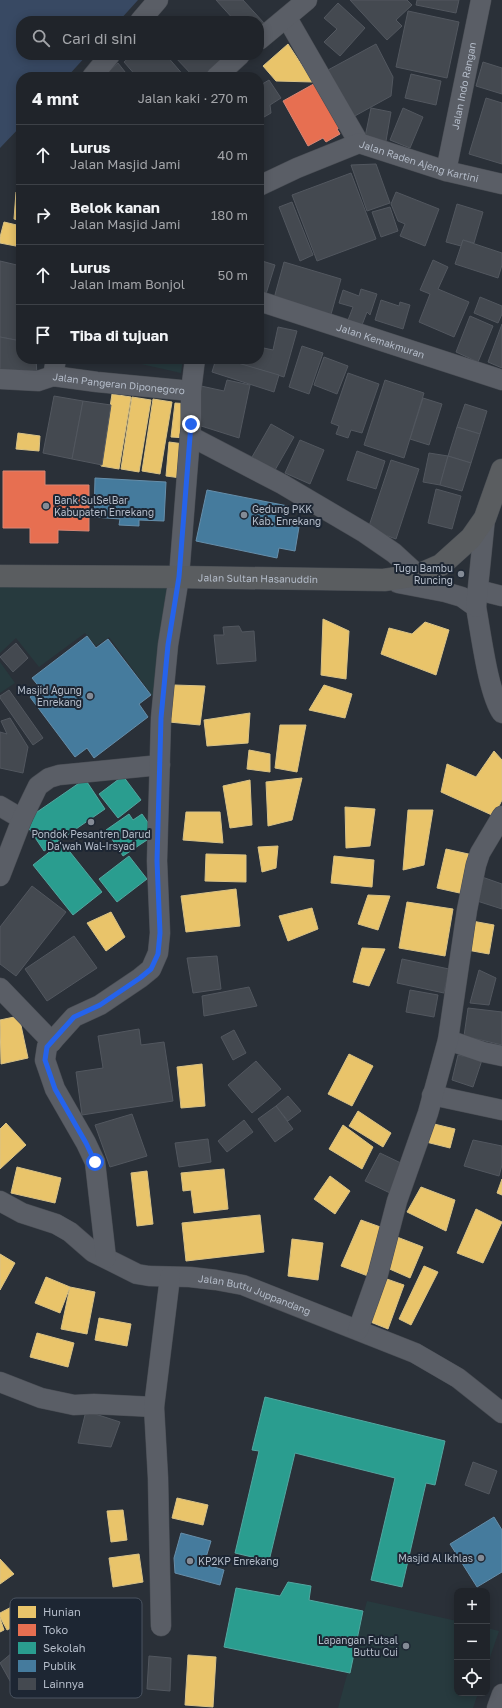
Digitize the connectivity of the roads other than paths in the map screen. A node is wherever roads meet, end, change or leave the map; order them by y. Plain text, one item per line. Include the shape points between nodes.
1 (158, 0) edge
2 (307, 0) edge
3 (480, 0) edge
4 (144, 16) edge
5 (287, 18) junction
6 (264, 36) edge
7 (106, 60) edge
8 (235, 60) edge
9 (96, 72) edge
10 (221, 72) edge
11 (359, 143) junction
12 (446, 171) junction
13 (264, 184) edge
14 (502, 184) edge
15 (264, 303) edge
16 (194, 364) edge
17 (54, 367) edge
18 (0, 379) edge
19 (502, 380) edge
20 (191, 391) junction
21 (190, 436) junction
22 (502, 470) edge
23 (484, 518) junction
24 (418, 575) junction
25 (0, 576) edge
26 (179, 577) junction
27 (384, 580) junction
28 (502, 596) edge
29 (477, 598) junction
30 (502, 712) edge
31 (160, 764) junction
32 (0, 806) edge
33 (502, 816) edge
34 (22, 819) junction
35 (0, 876) edge
36 (0, 988) edge
37 (448, 1040) junction
38 (52, 1042) junction
39 (502, 1056) edge
40 (432, 1095) junction
41 (502, 1110) edge
42 (0, 1201) edge
43 (106, 1258) junction
44 (170, 1277) junction
45 (358, 1330) junction
46 (0, 1382) edge
47 (154, 1407) junction
48 (502, 1413) edge
49 (162, 1626) dead end
50 (502, 1694) edge
51 (497, 1708) edge

1 - 4 street
2 - 5 street
3 - 12 street, Jalan Indo Rangan
5 - 6 street
5 - 11 street, Jalan Raden Ajeng Kartini
7 - 9 street
8 - 10 street
11 - 12 street, Jalan Raden Ajeng Kartini
11 - 13 street
12 - 14 street, Jalan Raden Ajeng Kartini
15 - 19 street, Jalan Kemakmuran
16 - 20 street
17 - 18 street, Jalan Pangeran Diponegoro via 38,381
17 - 20 street, Jalan Pangeran Diponegoro via 97,382
20 - 21 street
21 - 24 street via 282,484 365,533 394,553
21 - 26 street
22 - 23 highway, Jalan Sultan Hasanuddin
23 - 24 highway, Jalan Sultan Hasanuddin via 471,538 441,565
23 - 29 street
24 - 27 highway, Jalan Sultan Hasanuddin
25 - 26 highway, Jalan Sultan Hasanuddin
26 - 27 highway, Jalan Sultan Hasanuddin
26 - 31 street via 168,645 161,718
27 - 29 street
28 - 29 street
29 - 30 street via 486,664 496,701
31 - 34 street via 49,778 38,786
31 - 38 street via 158,954 151,969 100,1005 74,1017
32 - 34 street
33 - 37 street via 476,865
34 - 35 street
36 - 38 street
37 - 39 street
37 - 40 street
38 - 43 street via 47,1047 45,1060 50,1078 95,1162
40 - 41 street
40 - 45 street via 397,1201 378,1274
42 - 43 street, Jalan Buttu Juppandang via 56,1224 70,1232 93,1252
43 - 44 street, Jalan Buttu Juppandang via 136,1274
44 - 45 street, Jalan Buttu Juppandang via 216,1280 243,1285
44 - 47 street
45 - 48 street, Jalan Buttu Juppandang via 415,1353 458,1378
46 - 47 street via 41,1398 74,1405
47 - 49 street
50 - 51 street

